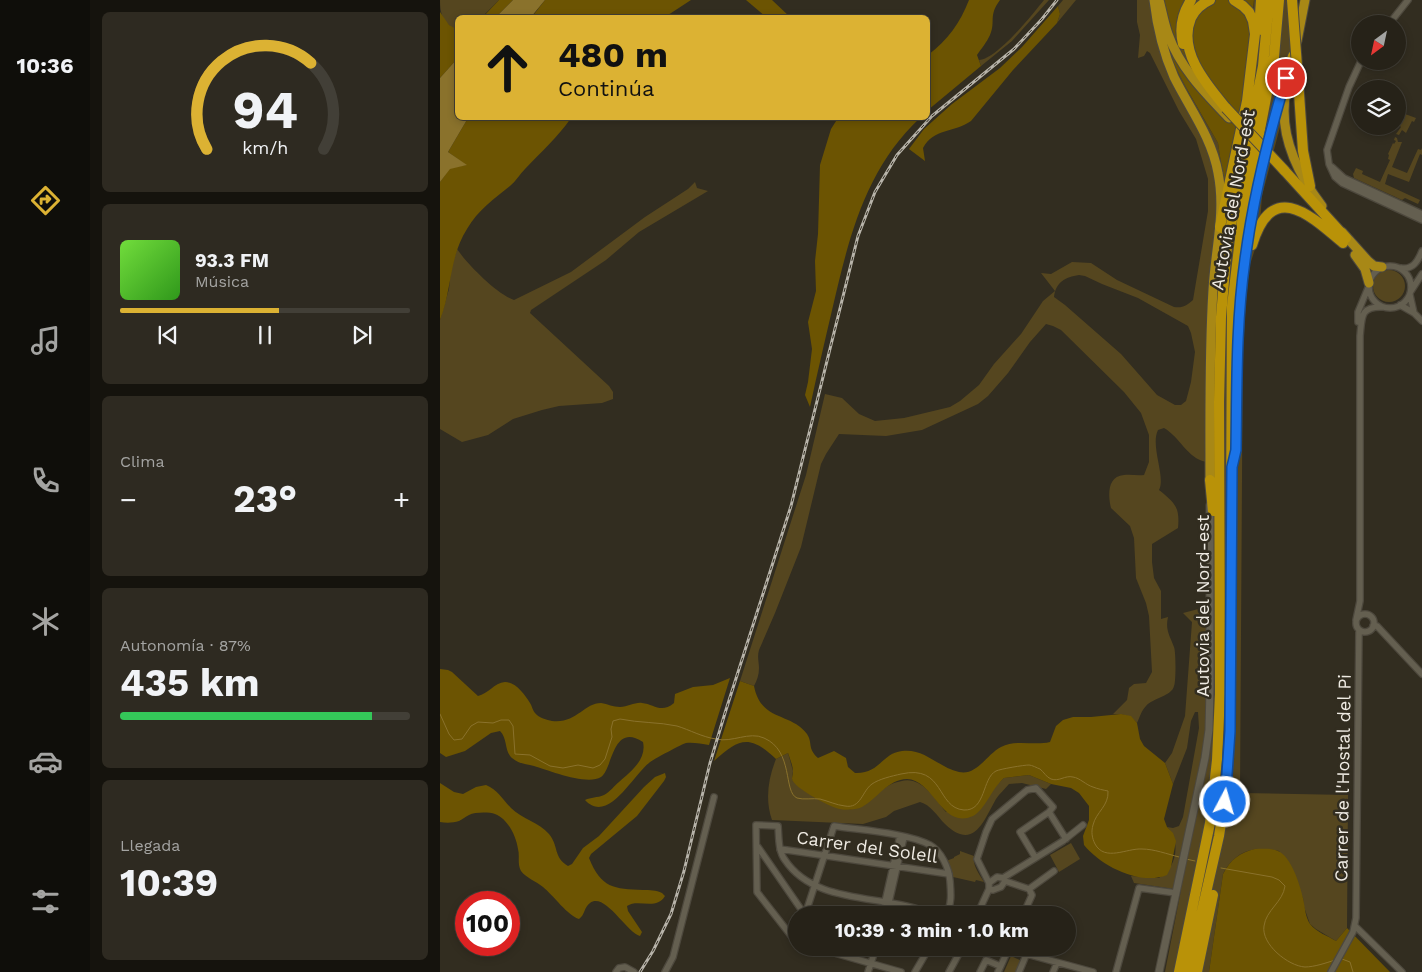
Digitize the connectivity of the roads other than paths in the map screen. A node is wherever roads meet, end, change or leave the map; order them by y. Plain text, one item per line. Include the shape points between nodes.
1 (1154, 0) edge
2 (1160, 0) edge
3 (1191, 0) edge
4 (1210, 0) edge
5 (1234, 0) edge
6 (1261, 0) edge
7 (1269, 0) edge
8 (1279, 0) edge
9 (1292, 0) edge
10 (1306, 0) edge
11 (1408, 0) edge
12 (1396, 15) edge
13 (1293, 56) junction
14 (1357, 70) edge
15 (1251, 75) junction
16 (1224, 110) junction
17 (1235, 124) dead end
18 (1329, 164) junction
19 (1310, 186) junction
20 (1384, 203) junction
21 (1406, 207) junction
22 (1422, 214) edge
23 (1422, 220) edge
24 (1220, 227) junction
25 (1344, 240) junction
26 (1422, 251) edge
27 (1382, 266) junction
28 (1400, 268) junction
29 (1422, 274) edge
30 (1243, 280) junction
31 (1369, 285) junction
32 (1411, 293) junction
33 (1400, 305) junction
34 (1383, 307) junction
35 (1414, 313) junction
36 (1422, 321) edge
37 (1360, 336) junction
38 (1232, 467) junction
39 (1210, 480) junction
40 (1360, 602) junction
41 (1366, 614) junction
42 (1356, 620) junction
43 (1373, 626) junction
44 (1219, 630) junction
45 (1359, 630) junction
46 (1422, 674) edge
47 (714, 796) dead end
48 (1225, 802) junction
49 (1049, 812) junction
50 (1083, 825) dead end
51 (902, 836) junction
52 (1066, 839) junction
53 (757, 846) junction
54 (780, 849) junction
55 (825, 856) junction
56 (1035, 857) junction
57 (896, 866) junction
58 (1054, 871) dead end
59 (949, 874) junction
60 (1004, 880) junction
61 (816, 886) junction
62 (989, 886) junction
63 (1031, 892) junction
64 (1176, 893) junction
65 (887, 901) junction
66 (799, 906) edge
67 (808, 906) edge
68 (885, 906) edge
69 (887, 906) edge
70 (904, 906) edge
71 (950, 906) edge
72 (981, 906) edge
73 (1026, 906) edge
74 (1355, 926) junction
75 (788, 930) edge
76 (846, 956) edge
77 (873, 956) edge
78 (924, 956) edge
79 (958, 956) edge
80 (1005, 956) edge
81 (1026, 956) edge
82 (1036, 956) edge
83 (871, 963) junction
84 (1057, 963) junction
85 (999, 969) edge
86 (633, 971) edge
87 (664, 971) edge
88 (616, 972) edge
89 (868, 972) edge
90 (900, 972) edge
91 (915, 972) edge
92 (949, 972) edge
93 (980, 972) edge
94 (1019, 972) edge
95 (1053, 972) edge
96 (1093, 972) edge
97 (1116, 972) edge
98 (1159, 972) edge
99 (1179, 972) edge
100 (1188, 972) edge
101 (1197, 972) edge
102 (1331, 972) edge
103 (1402, 972) edge

1 - 24 highway via 1168,62 1214,153 1220,184
2 - 16 highway via 1168,34 1178,56 1196,83
3 - 16 highway via 1181,24 1183,45 1196,71
4 - 16 highway via 1201,5 1192,17 1188,44 1198,69
5 - 15 highway via 1247,9 1253,21
6 - 15 highway via 1257,50
7 - 44 highway, Autovia del Nord-est via 1263,66 1227,245 1222,299
8 - 38 highway, Autovia del Nord-est via 1271,72 1243,214 1234,282 1230,418
9 - 19 highway, bridge via 1303,151
10 - 13 highway
11 - 12 street
13 - 19 highway via 1284,99 1285,129 1292,153
13 - 30 highway via 1260,172
14 - 18 street via 1329,142
15 - 24 highway
16 - 17 highway
16 - 25 highway, bridge
18 - 20 street via 1342,183
18 - 21 street via 1344,178
19 - 25 highway
20 - 21 street
20 - 23 street
21 - 22 street
24 - 39 highway via 1210,336
25 - 27 highway via 1374,266
25 - 30 highway via 1299,210 1290,207 1275,210 1259,226
25 - 31 highway via 1362,263
26 - 28 street via 1413,266
27 - 28 street
27 - 31 street via 1373,273
28 - 32 street via 1409,277
29 - 32 street
30 - 38 highway via 1236,450
31 - 34 street via 1372,299
31 - 37 street via 1358,312
32 - 33 street
32 - 35 street
33 - 34 street
33 - 35 street
34 - 37 street via 1373,306 1362,315
35 - 36 street
37 - 40 street
38 - 48 highway, Autovia del Nord-est via 1230,731
39 - 44 highway
39 - 64 street via 1209,730
40 - 41 street
40 - 42 street
41 - 42 street
41 - 43 street via 1372,618
42 - 45 street
43 - 45 street via 1367,632
43 - 46 street via 1377,626
44 - 99 highway, Autovia del Nord-est via 1220,694 1215,790
45 - 74 street, Carrer de l'Hostal del Pi
47 - 87 street via 673,957
48 - 100 highway, Autovia del Nord-est
48 - 101 highway via 1223,838
49 - 52 street
49 - 56 street via 1020,832
49 - 62 street via 1053,807 1036,788 1027,790 992,818 977,859
50 - 52 street
51 - 55 street via 834,826
51 - 57 street
51 - 59 street via 931,845
52 - 56 street
53 - 54 street via 756,825 778,826
53 - 66 street
53 - 75 street via 757,892
54 - 55 street, Carrer del Solell
54 - 61 street via 784,860 800,877
55 - 57 street, Carrer del Solell
55 - 61 street
56 - 60 street
57 - 59 street, Carrer del Solell
57 - 65 street
58 - 63 street
59 - 71 street
60 - 62 street via 997,877
60 - 62 street via 997,890
60 - 63 street
61 - 65 street via 825,891
61 - 67 street
62 - 72 street
63 - 73 street
64 - 97 street via 1138,888
64 - 98 street
65 - 68 street
65 - 69 street
65 - 70 street
74 - 102 street
74 - 103 street
76 - 83 street
77 - 83 street
78 - 91 street
79 - 92 street
80 - 85 street
81 - 94 street
82 - 84 street
83 - 89 street
83 - 90 street
84 - 95 street
84 - 96 street
85 - 93 street via 986,960
86 - 88 street via 625,967

